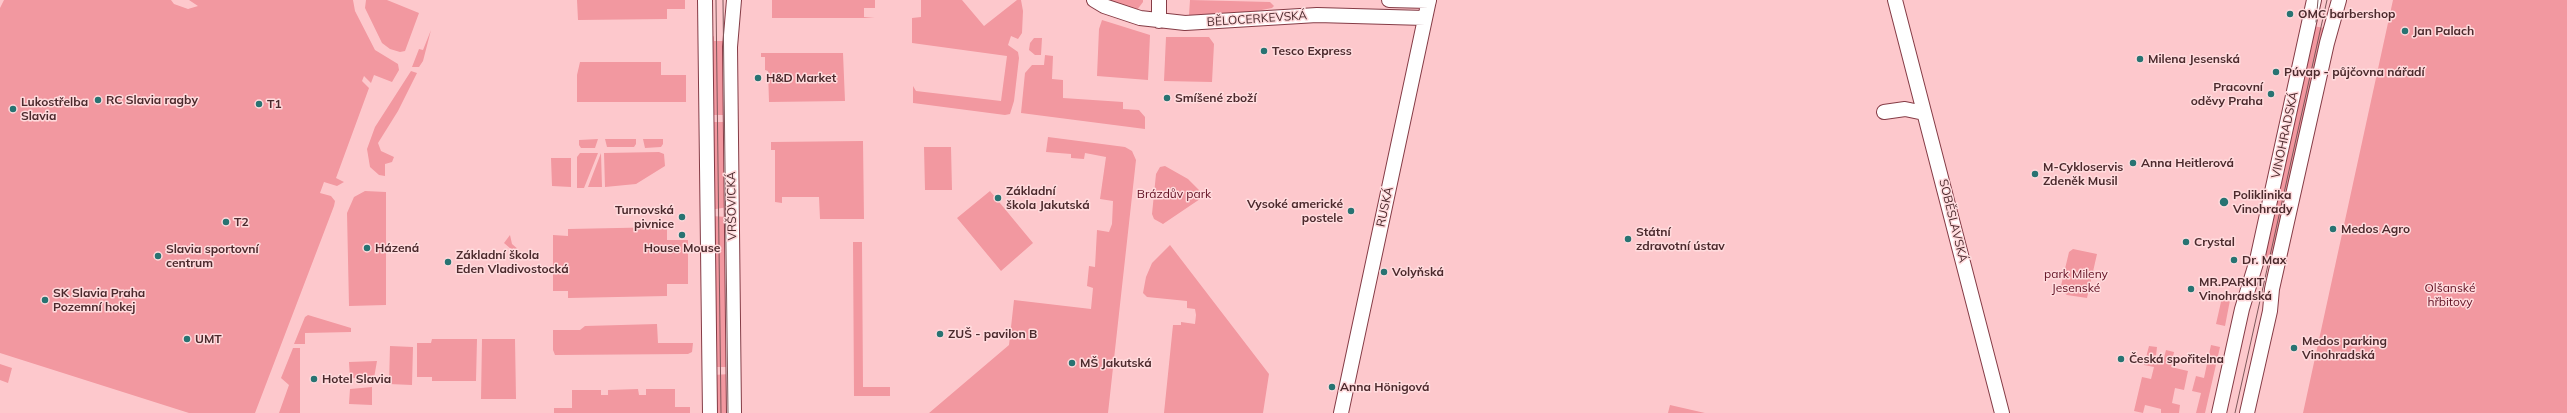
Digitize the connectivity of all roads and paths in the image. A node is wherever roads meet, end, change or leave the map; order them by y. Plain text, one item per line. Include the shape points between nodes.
1 (705, 0) edge
2 (734, 0) edge
3 (1094, 0) edge
4 (1160, 0) edge
5 (1389, 0) edge
6 (1429, 0) edge
7 (1895, 0) edge
8 (2314, 0) edge
9 (2339, 0) edge
10 (1425, 18) junction
11 (1158, 21) junction
12 (1884, 112) dead end
13 (1924, 113) junction
14 (2272, 289) junction
15 (2247, 292) junction
16 (710, 413) edge
17 (734, 413) edge
18 (1341, 413) edge
19 (2002, 413) edge
20 (2219, 413) edge
21 (2247, 413) edge

1 - 16 main road, VRŠOVICKÁ
2 - 17 main road, VRŠOVICKÁ via 730,47
3 - 11 main road, BĚLOCERKEVSKÁ via 1126,14
4 - 11 main road
5 - 6 main road
6 - 10 main road, RUSKÁ
7 - 13 main road, SOBĚSLAVSKÁ
8 - 15 main road, VINOHRADSKÁ via 2257,260
9 - 14 main road, VINOHRADSKÁ
10 - 11 main road, BĚLOCERKEVSKÁ via 1317,15 1185,23
10 - 18 main road, RUSKÁ
12 - 13 main road via 1905,109
13 - 19 main road, SOBĚSLAVSKÁ
14 - 15 main road
14 - 21 main road, VINOHRADSKÁ via 2270,311
15 - 20 main road, VINOHRADSKÁ

